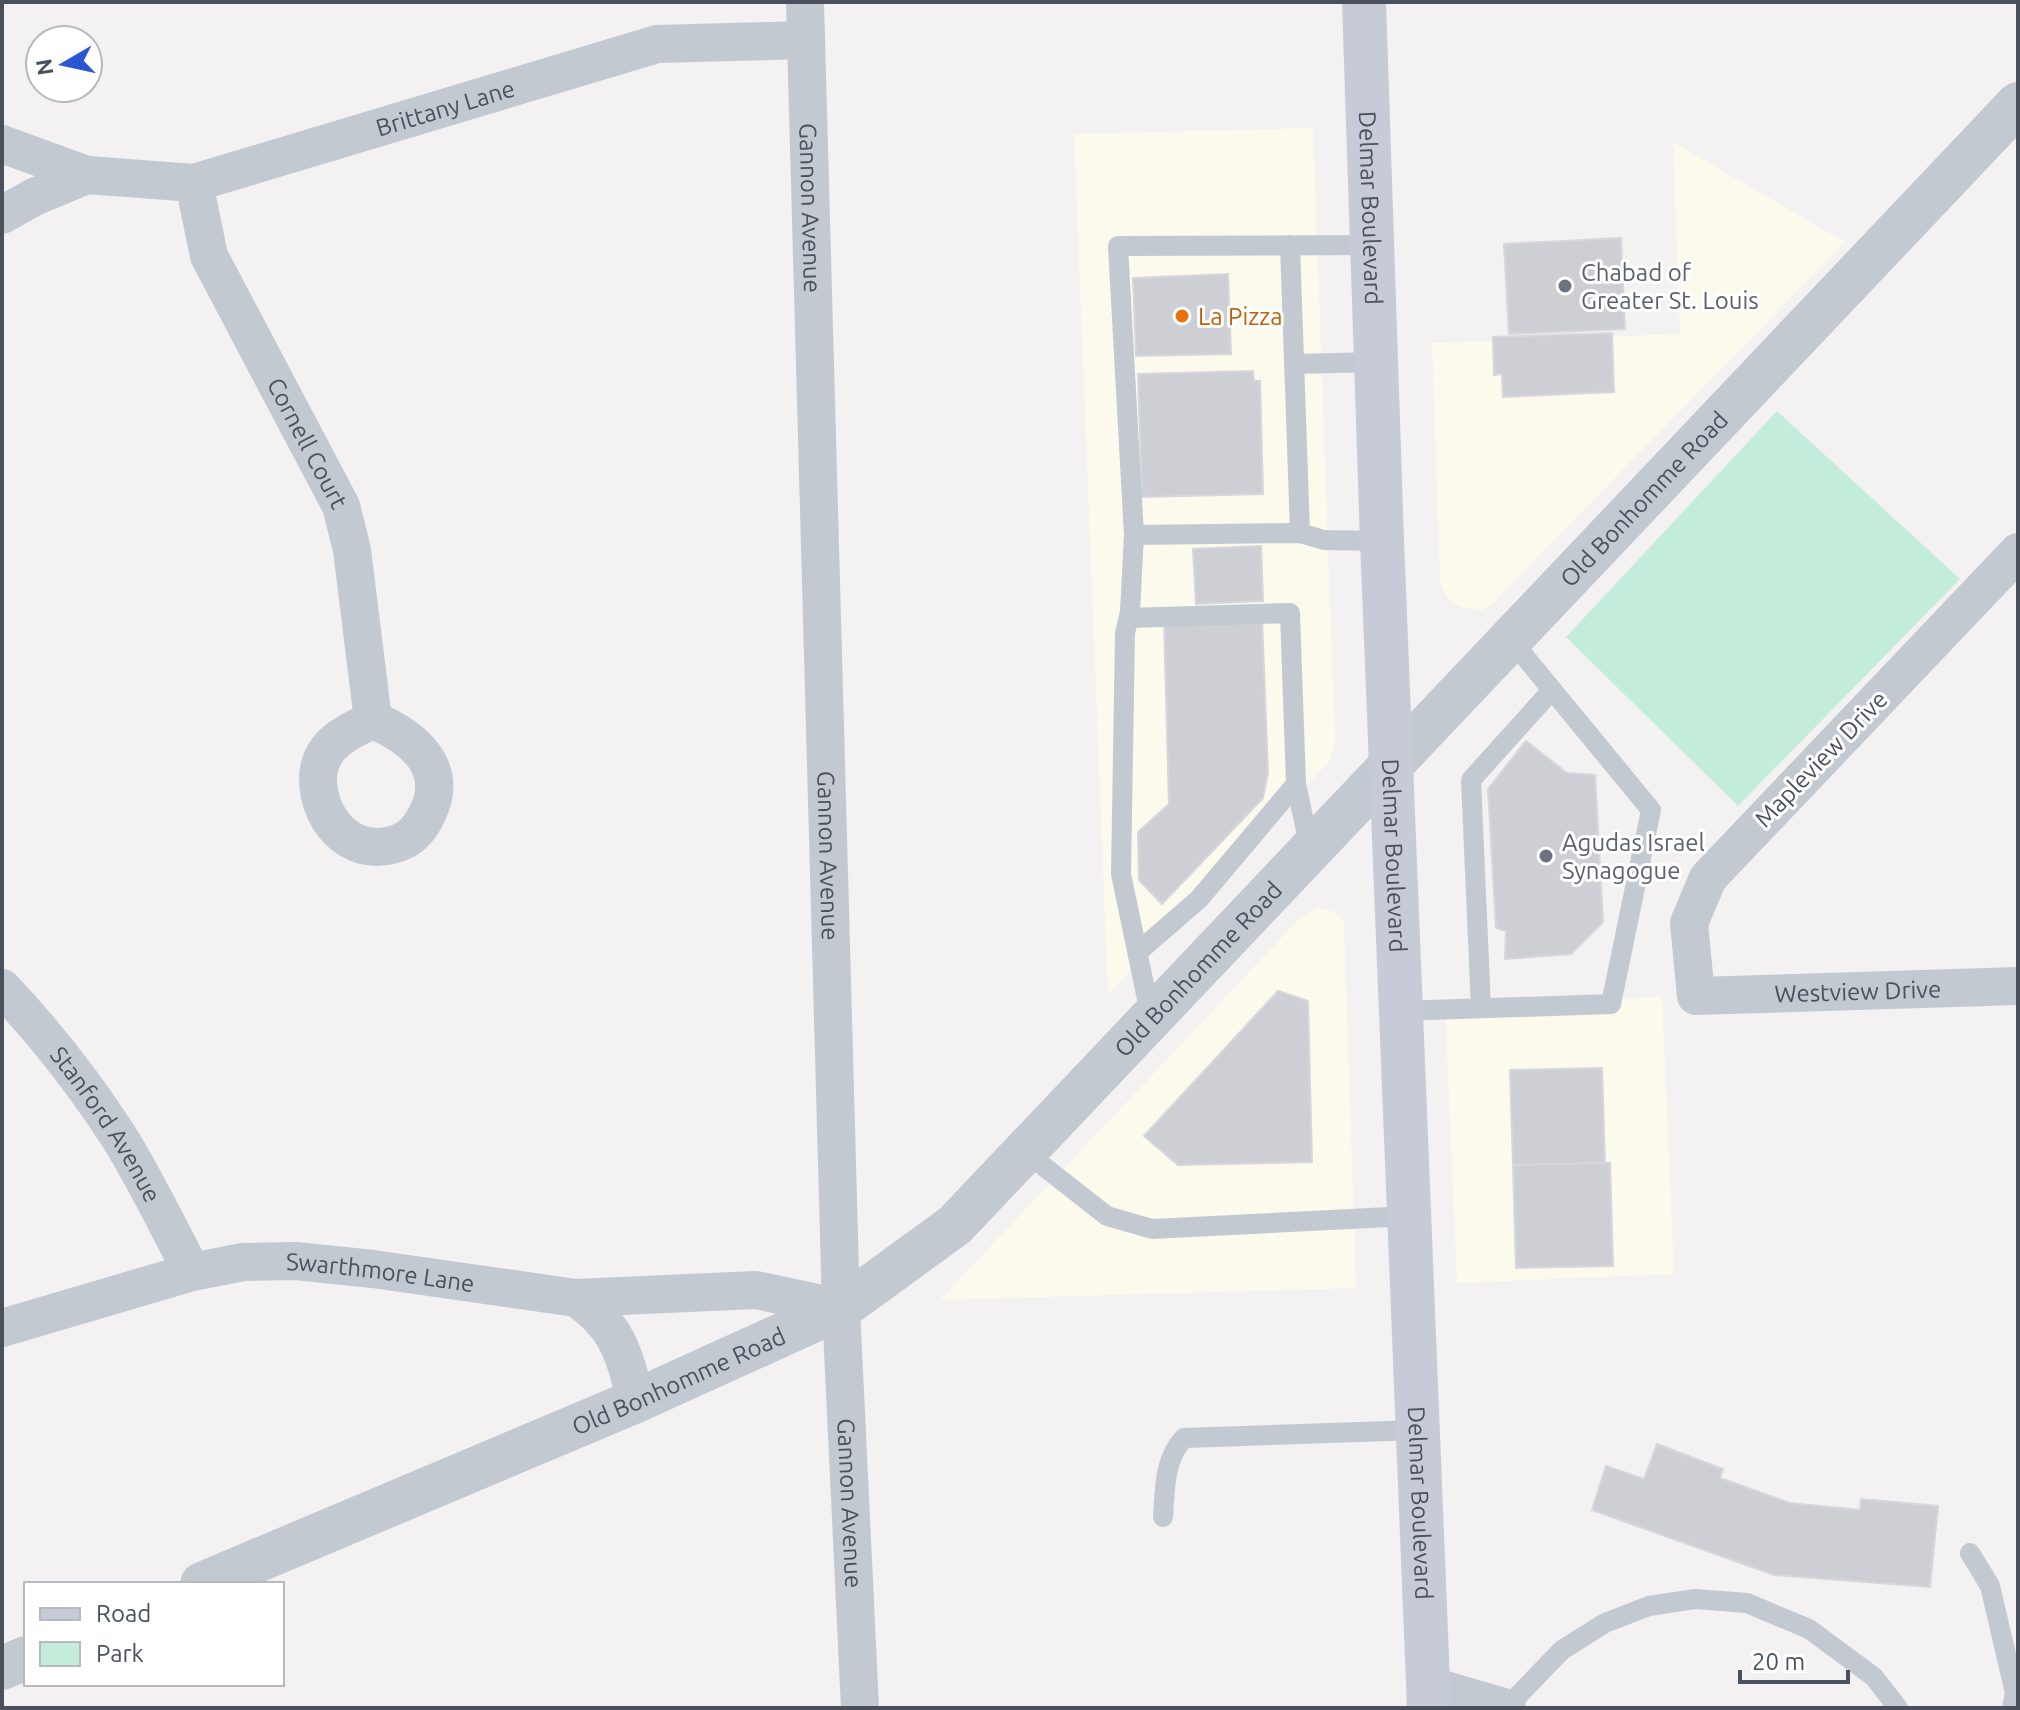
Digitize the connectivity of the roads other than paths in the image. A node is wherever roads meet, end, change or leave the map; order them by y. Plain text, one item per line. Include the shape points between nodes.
1 (805, 2) edge
2 (1364, 2) edge
3 (806, 40) junction
4 (2018, 104) edge
5 (2, 144) edge
6 (87, 175) junction
7 (194, 183) junction
8 (2, 215) edge
9 (1290, 245) junction
10 (1373, 245) junction
11 (1376, 362) junction
12 (1295, 364) junction
13 (1300, 533) junction
14 (1134, 535) junction
15 (1382, 541) junction
16 (2018, 552) edge
17 (1129, 618) junction
18 (1511, 640) junction
19 (1552, 690) junction
20 (373, 720) dead end
21 (1392, 763) junction
22 (1296, 784) junction
23 (1310, 849) junction
24 (1138, 952) junction
25 (2018, 986) edge
26 (2, 988) edge
27 (1696, 996) joint
28 (1481, 1008) junction
29 (1400, 1011) junction
30 (1151, 1018) junction
31 (1024, 1151) junction
32 (1409, 1216) junction
33 (192, 1272) junction
34 (576, 1298) junction
35 (2, 1305) edge
36 (841, 1308) junction
37 (64, 1309) junction
38 (2, 1328) edge
39 (636, 1401) junction
40 (1418, 1430) junction
41 (1163, 1517) dead end
42 (1970, 1553) dead end
43 (207, 1582) edge
44 (24, 1659) edge
45 (2, 1668) edge
46 (1428, 1696) edge
47 (860, 1708) edge
48 (1507, 1708) edge
49 (1898, 1708) edge
50 (2012, 1708) edge

1 - 3 street, Gannon Avenue
2 - 10 main road, Delmar Boulevard
3 - 7 street, Brittany Lane via 657,44
3 - 36 street, Gannon Avenue
4 - 18 street, Old Bonhomme Road
5 - 6 street, Brittany Lane
6 - 7 street, Brittany Lane
6 - 8 street, Brittany Lane
7 - 20 street, Cornell Court via 209,256 341,506 352,550
9 - 10 lane
9 - 12 lane
9 - 14 lane via 1118,246
10 - 11 main road, Delmar Boulevard
11 - 12 lane
11 - 15 main road, Delmar Boulevard
12 - 13 lane
13 - 14 lane
13 - 15 lane via 1324,540
14 - 17 lane
15 - 21 main road, Delmar Boulevard
16 - 27 street, Mapleview Drive via 1708,878 1689,923
17 - 22 lane via 1290,613
17 - 24 lane via 1121,874
18 - 19 lane
18 - 21 street, Old Bonhomme Road
19 - 28 lane via 1471,780
19 - 28 lane via 1651,810 1611,1004
21 - 23 street, Old Bonhomme Road
21 - 29 main road, Delmar Boulevard
22 - 23 lane
22 - 24 lane via 1199,899
23 - 30 street, Old Bonhomme Road
24 - 30 lane
25 - 27 street, Westview Drive
26 - 33 street, Stanford Avenue via 77,1074 120,1140
28 - 29 lane
29 - 32 main road, Delmar Boulevard
30 - 31 street, Old Bonhomme Road
31 - 32 lane via 1107,1216 1152,1229
31 - 36 street, Old Bonhomme Road via 955,1225
32 - 40 main road, Delmar Boulevard
33 - 34 street, Swarthmore Lane via 243,1262 296,1261
33 - 37 street, Swarthmore Lane
34 - 36 street, Swarthmore Lane via 756,1290
34 - 39 street via 596,1311 623,1350
35 - 37 street, Swarthmore Lane
36 - 39 street, Old Bonhomme Road
36 - 47 street, Gannon Avenue
37 - 38 street, Swarthmore Lane
39 - 43 street, Old Bonhomme Road
40 - 41 lane via 1184,1438 1174,1448 1166,1473
40 - 46 main road, Delmar Boulevard
42 - 50 lane via 1990,1586 2015,1693
44 - 45 street
46 - 48 street
48 - 49 lane via 1562,1650 1605,1623 1649,1606 1695,1599 1747,1603 1809,1629 1874,1677

